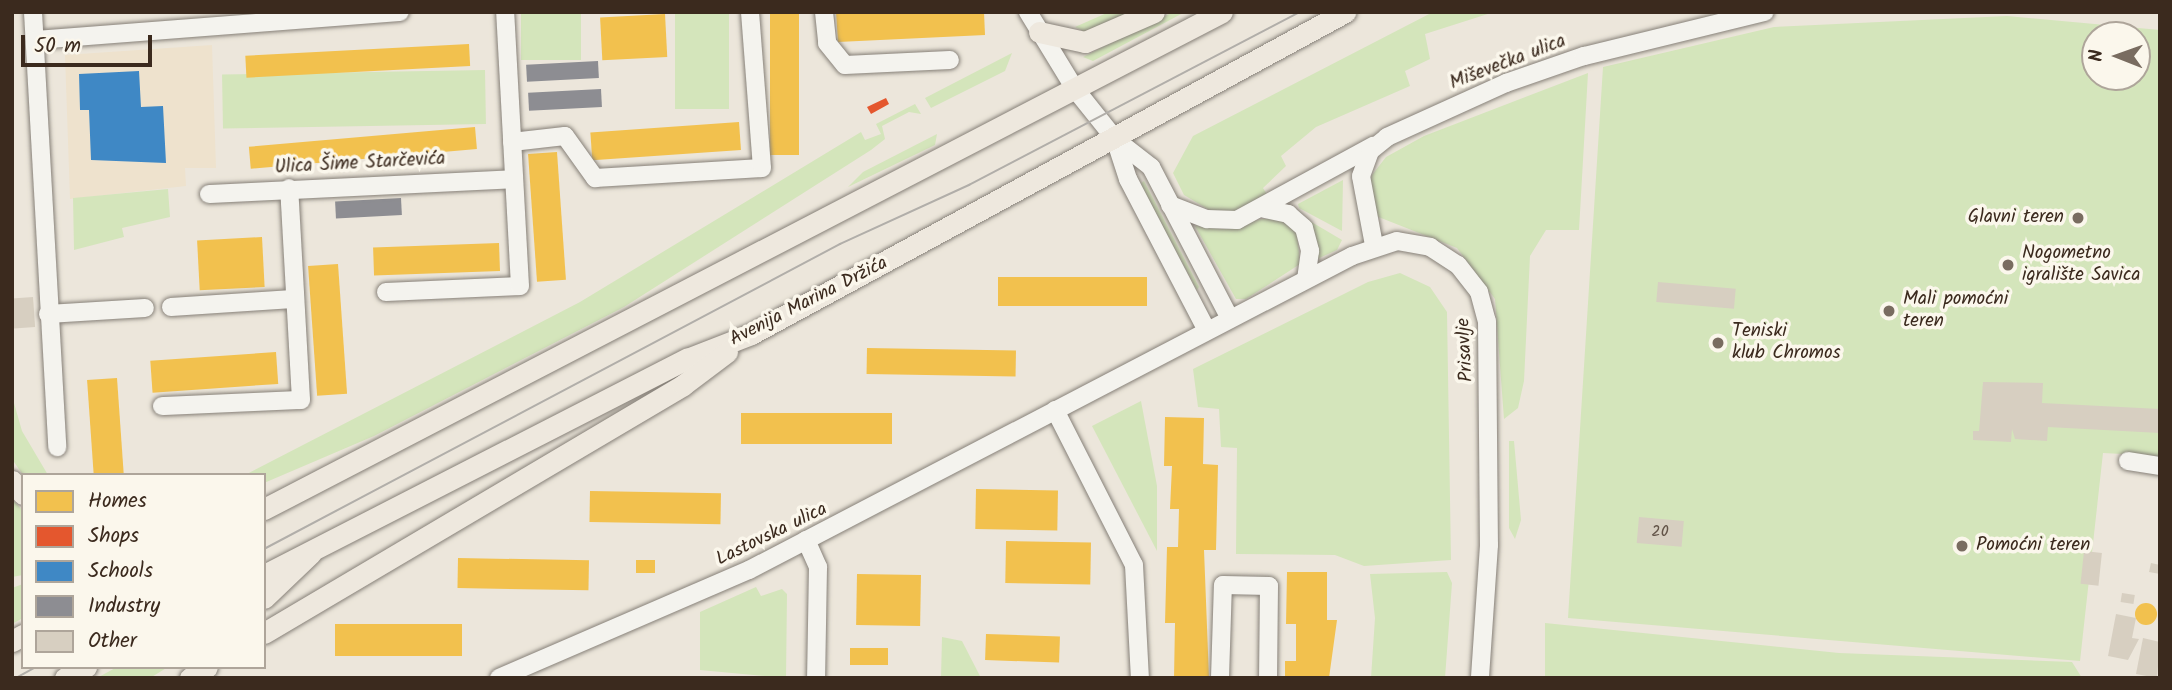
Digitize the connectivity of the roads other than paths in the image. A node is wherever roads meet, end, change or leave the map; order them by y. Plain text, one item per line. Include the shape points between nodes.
1 (33, 12) edge
2 (400, 12) edge
3 (505, 12) edge
4 (750, 12) edge
5 (824, 12) edge
6 (1028, 12) edge
7 (1154, 12) edge
8 (1223, 12) edge
9 (1345, 12) edge
10 (1765, 12) edge
11 (1039, 32) junction
12 (35, 40) junction
13 (950, 60) dead end
14 (1075, 89) junction
15 (1115, 139) junction
16 (513, 142) junction
17 (1379, 143) junction
18 (514, 179) junction
19 (289, 188) junction
20 (208, 194) dead end
21 (1170, 205) junction
22 (1265, 209) junction
23 (1374, 245) junction
24 (1306, 279) junction
25 (386, 292) dead end
26 (293, 299) junction
27 (171, 307) dead end
28 (145, 308) dead end
29 (48, 314) junction
30 (1230, 319) junction
31 (1207, 331) junction
32 (751, 334) junction
33 (162, 406) dead end
34 (1055, 410) junction
35 (57, 447) dead end
36 (2128, 461) dead end
37 (2160, 466) edge
38 (266, 508) edge
39 (806, 540) junction
40 (314, 549) junction
41 (266, 574) edge
42 (266, 597) edge
43 (266, 633) edge
44 (82, 669) edge
45 (65, 678) edge
46 (499, 678) edge
47 (816, 678) edge
48 (1140, 678) edge
49 (1220, 678) edge
50 (1268, 678) edge
51 (1480, 678) edge

1 - 12 street
2 - 12 street
3 - 16 street
4 - 16 street via 762,168 595,178 565,136
5 - 13 street via 827,43 845,65
6 - 11 street
7 - 11 main road via 1085,42
8 - 14 main road
9 - 15 main road, Avenija Marina Držića
10 - 17 street, Miševečka ulica via 1584,56 1506,83
11 - 14 street
12 - 29 street
14 - 15 street
14 - 38 main road
15 - 21 street via 1151,166
15 - 31 street via 1128,179
15 - 32 main road, Avenija Marina Držića
16 - 18 street
17 - 22 street, Miševečka ulica
17 - 23 street via 1366,158 1360,186
18 - 19 street, Ulica Šime Starčevića
18 - 25 street via 520,286
19 - 20 street, Ulica Šime Starčevića
19 - 26 street
21 - 22 street, Miševečka ulica via 1218,222
21 - 30 street
22 - 24 street via 1288,214 1304,229 1310,251
23 - 24 street, Prisavlje
23 - 51 street, Prisavlje via 1415,243 1444,254 1470,278 1485,308 1490,487
24 - 30 street, Prisavlje
26 - 27 street
26 - 33 street via 301,400
28 - 29 street
29 - 35 street
30 - 31 street, Prisavlje
31 - 34 street, Lastovska ulica
32 - 40 main road, Avenija Marina Držića via 687,359
32 - 43 main road via 683,384
34 - 39 street, Lastovska ulica
34 - 48 street via 1134,565
36 - 37 street
39 - 46 street, Lastovska ulica via 695,596
39 - 47 street via 818,567
40 - 41 main road, Avenija Marina Držića
40 - 42 main road via 285,584
44 - 45 main road
49 - 50 street via 1223,585 1269,586

